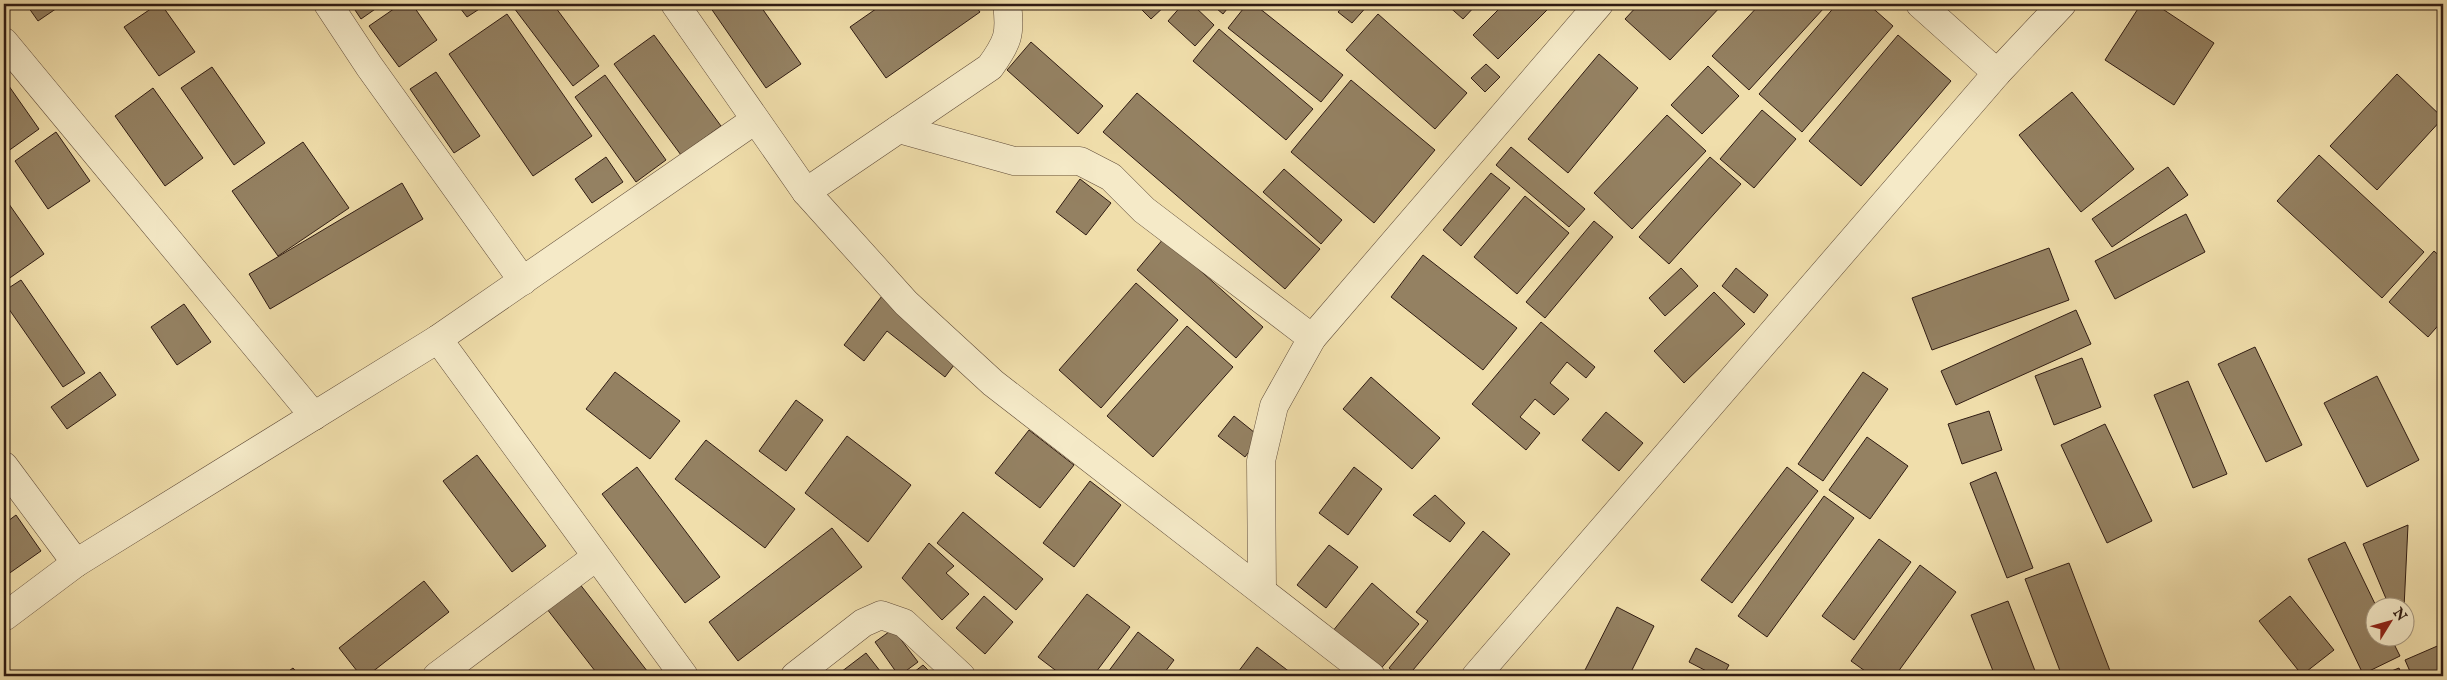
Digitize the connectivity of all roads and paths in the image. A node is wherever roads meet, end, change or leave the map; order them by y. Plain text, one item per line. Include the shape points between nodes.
1 (328, 4) edge
2 (676, 4) edge
3 (1007, 4) edge
4 (1599, 4) edge
5 (1920, 4) edge
6 (2062, 4) edge
7 (4, 42) edge
8 (1996, 73) junction
9 (755, 120) junction
10 (899, 129) junction
11 (806, 192) junction
12 (524, 281) junction
13 (1312, 338) junction
14 (438, 340) junction
15 (314, 416) junction
16 (4, 466) edge
17 (596, 557) junction
18 (76, 563) junction
19 (1262, 590) junction
20 (4, 617) edge
21 (437, 676) edge
22 (684, 676) edge
23 (794, 676) edge
24 (961, 676) edge
25 (1371, 676) edge
26 (1476, 676) edge

1 - 12 street
2 - 9 street
3 - 10 street via 1010,27 1003,49 990,67
4 - 13 street
5 - 8 street
6 - 8 street
7 - 15 street
8 - 26 street
9 - 11 street
9 - 12 street
10 - 11 street
10 - 13 street via 1014,161 1080,161 1111,177 1144,210
11 - 19 street via 906,303 993,383
12 - 14 street
13 - 19 street via 1274,406 1261,461
14 - 15 street
14 - 17 street
15 - 18 street
16 - 18 street
17 - 21 street
17 - 22 street
18 - 20 street
19 - 25 street
23 - 24 street via 863,623 881,616 904,623

